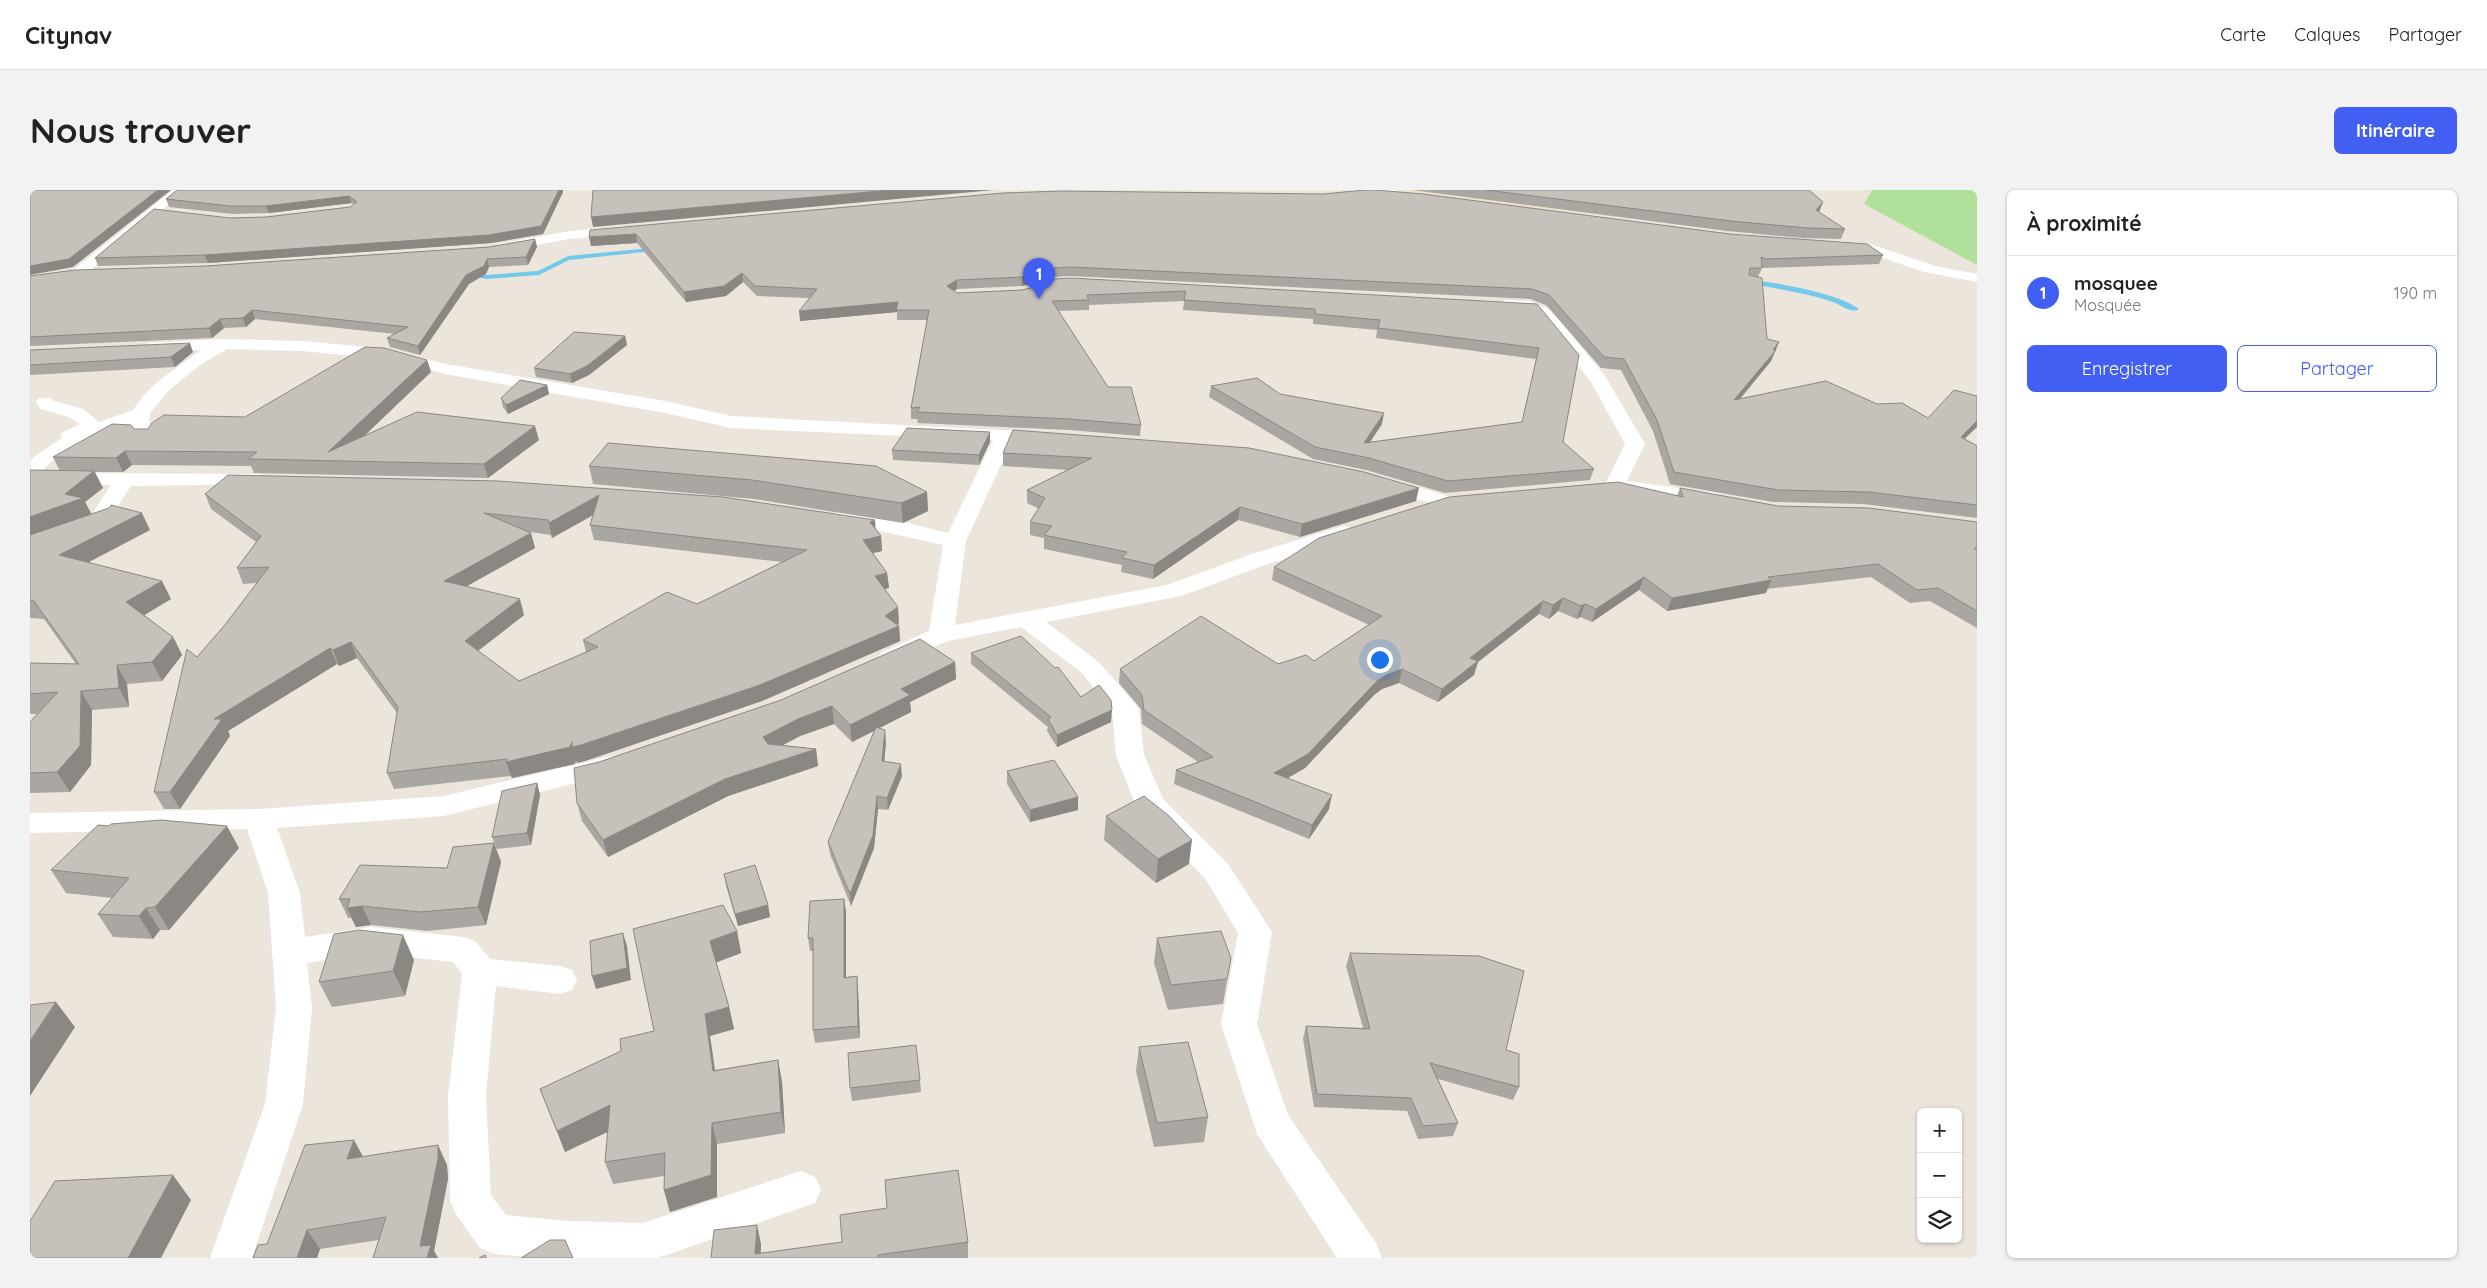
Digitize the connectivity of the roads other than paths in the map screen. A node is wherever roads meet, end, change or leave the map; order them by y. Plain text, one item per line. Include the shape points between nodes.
1 (1391, 190) edge
2 (1372, 193) junction
3 (176, 194) edge
4 (1404, 194) edge
5 (1339, 195) edge
6 (156, 210) junction
7 (172, 214) edge
8 (635, 229) edge
9 (1822, 244) edge
10 (482, 250) edge
11 (98, 273) edge
12 (78, 274) junction
13 (1977, 278) edge
14 (30, 279) edge
15 (30, 289) edge
16 (1490, 304) edge
17 (223, 344) junction
18 (137, 348) edge
19 (44, 402) dead end
20 (141, 414) junction
21 (1005, 435) junction
22 (147, 437) edge
23 (1069, 438) edge
24 (52, 452) junction
25 (30, 473) edge
26 (1366, 478) edge
27 (30, 479) edge
28 (124, 480) junction
29 (280, 480) edge
30 (1473, 499) edge
31 (1444, 501) junction
32 (1736, 503) edge
33 (1401, 515) edge
34 (817, 516) edge
35 (1366, 526) edge
36 (955, 541) junction
37 (30, 548) edge
38 (1027, 620) junction
39 (941, 635) junction
40 (870, 666) edge
41 (629, 759) edge
42 (259, 819) junction
43 (30, 823) edge
44 (291, 952) junction
45 (480, 971) junction
46 (560, 980) dead end
47 (801, 1190) dead end
48 (242, 1239) edge
49 (231, 1258) edge
50 (1361, 1258) edge

1 - 2 street
2 - 4 street
2 - 5 street
3 - 6 street
6 - 7 street
6 - 12 street
8 - 10 street via 570,235
9 - 13 street via 1892,254 1924,268
11 - 12 street
12 - 14 street
12 - 15 street
16 - 32 street via 1540,309 1594,374 1635,444 1605,487 1690,494
17 - 18 street
17 - 20 street via 204,353 162,386
17 - 21 street via 302,346 389,354 445,369 664,407 731,422
19 - 24 street via 82,415 90,422 89,427 66,439
20 - 22 street via 138,425 148,434
20 - 24 street via 88,432
21 - 23 street
21 - 36 street
24 - 25 street
26 - 31 street
27 - 28 street
28 - 29 street
28 - 37 street via 106,507 104,513 109,519
30 - 31 street
31 - 33 street
34 - 36 street via 880,524
35 - 38 street via 1257,560 1173,591
36 - 39 street
38 - 39 street
38 - 50 street via 1091,668 1125,710 1130,755 1150,804 1217,872 1255,932 1239,1024 1271,1122
39 - 40 street
41 - 42 street via 592,771 444,806
42 - 43 street
42 - 44 street via 284,893
44 - 45 street via 370,940 463,950
44 - 48 street via 294,1008 284,1104
45 - 46 street
45 - 47 street via 466,1096 470,1201 495,1234 567,1241 643,1243
48 - 49 street

